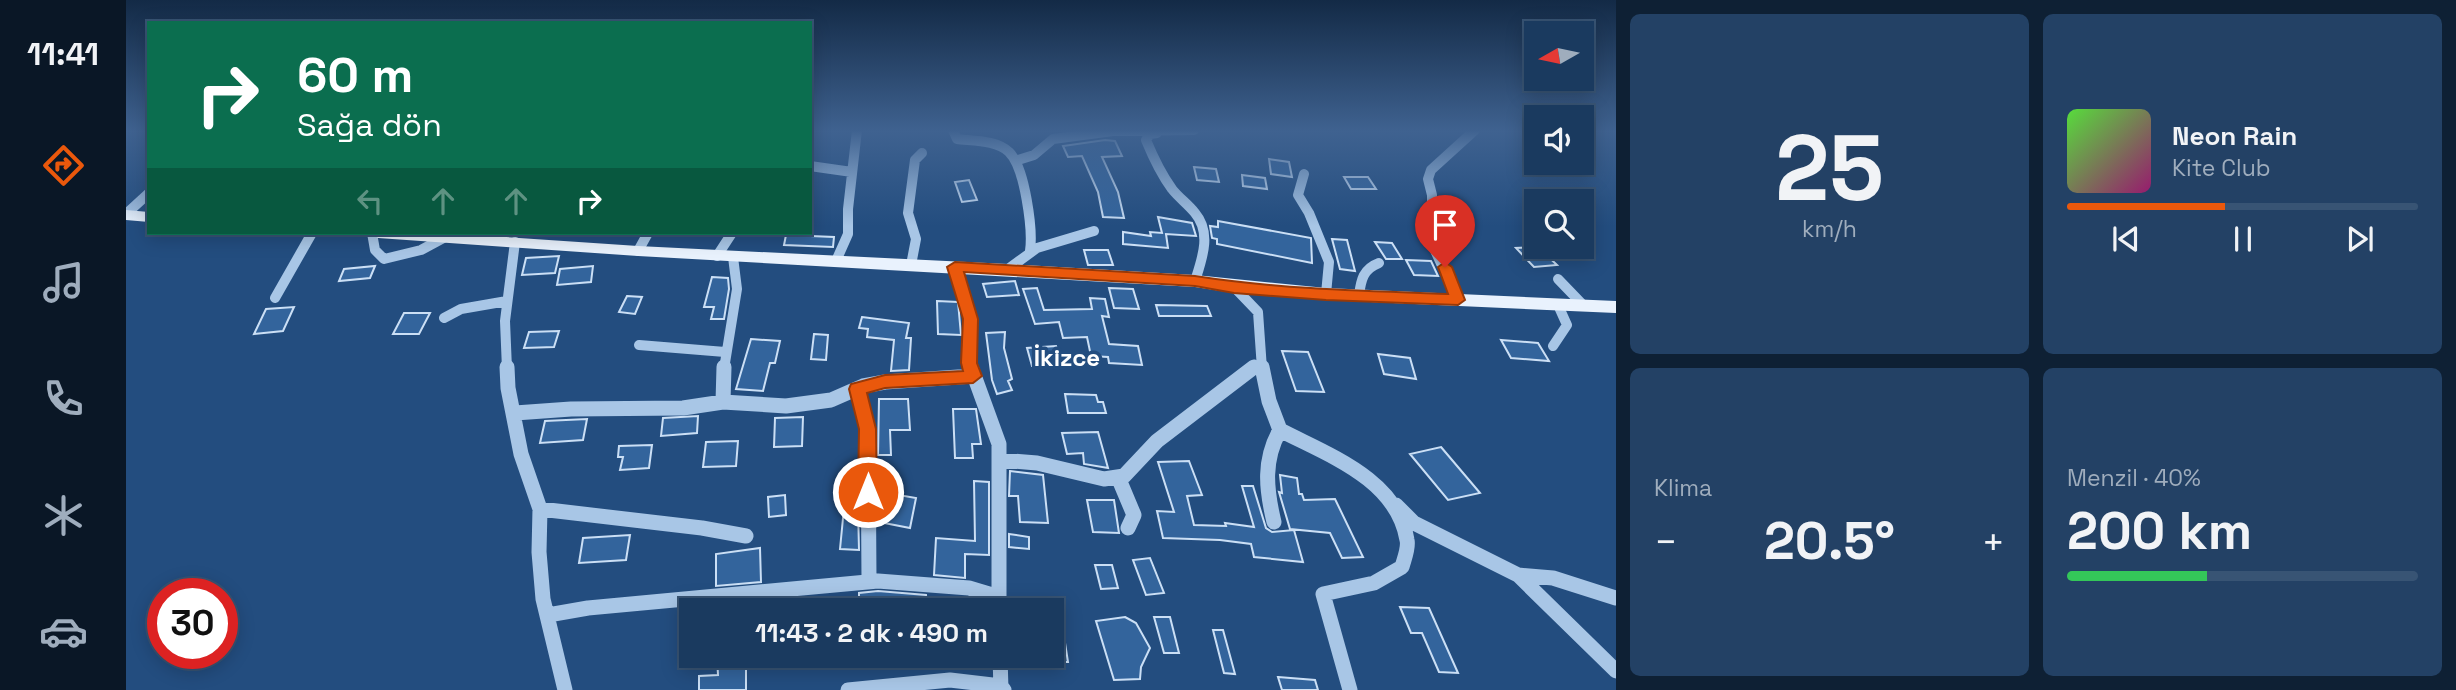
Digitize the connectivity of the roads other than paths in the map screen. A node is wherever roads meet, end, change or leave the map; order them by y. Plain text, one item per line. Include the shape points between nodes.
1 (853, 162) edge
2 (915, 162) edge
3 (1018, 162) edge
4 (1157, 162) edge
5 (1440, 162) edge
6 (812, 166) edge
7 (852, 172) junction
8 (1304, 174) dead end
9 (147, 195) edge
10 (126, 214) edge
11 (147, 216) edge
12 (1094, 232) dead end
13 (311, 235) edge
14 (372, 235) edge
15 (435, 235) edge
16 (647, 235) edge
17 (731, 235) edge
18 (447, 236) junction
19 (488, 236) edge
20 (515, 242) junction
21 (638, 251) junction
22 (1030, 251) junction
23 (725, 256) junction
24 (836, 261) junction
25 (1379, 263) dead end
26 (911, 265) junction
27 (955, 267) junction
28 (1007, 269) junction
29 (1558, 279) dead end
30 (1195, 281) junction
31 (1234, 287) junction
32 (1326, 295) junction
33 (1359, 295) junction
34 (275, 298) dead end
35 (1458, 300) junction
36 (507, 301) junction
37 (1559, 305) junction
38 (1584, 306) junction
39 (1616, 307) edge
40 (444, 318) dead end
41 (639, 345) dead end
42 (1553, 346) dead end
43 (725, 352) junction
44 (1261, 364) junction
45 (973, 376) junction
46 (857, 389) junction
47 (723, 402) junction
48 (515, 414) junction
49 (1280, 430) junction
50 (1000, 460) junction
51 (1118, 477) junction
52 (1376, 485) junction
53 (540, 509) junction
54 (1274, 522) dead end
55 (1128, 528) dead end
56 (746, 536) dead end
57 (1518, 575) junction
58 (869, 579) junction
59 (993, 598) edge
60 (999, 598) edge
61 (1616, 598) edge
62 (548, 615) junction
63 (1001, 668) edge
64 (1616, 671) edge
65 (1002, 689) edge
66 (565, 690) edge
67 (848, 690) edge
68 (1350, 690) edge

1 - 7 street
2 - 26 street via 908,213 916,239
3 - 22 street via 1031,224
4 - 30 street via 1204,228
5 - 35 street via 1428,179 1432,244
6 - 7 street
7 - 24 street via 848,234
8 - 32 street via 1298,195 1329,262
9 - 10 street
10 - 11 main road
12 - 22 street
13 - 34 street
14 - 18 street via 384,259 421,250
15 - 18 main road
16 - 21 street
17 - 23 street
18 - 19 main road
19 - 20 main road
20 - 21 main road
20 - 36 street
21 - 23 main road
22 - 28 street
23 - 24 main road
23 - 43 street via 737,268 737,295
24 - 26 main road
25 - 33 street via 1361,275
26 - 27 main road
27 - 28 main road
27 - 45 street via 971,319 969,363
28 - 30 main road
29 - 38 street
30 - 31 main road
31 - 32 main road
31 - 44 street via 1258,313
32 - 33 main road
33 - 35 main road
35 - 37 main road
36 - 40 street via 460,309
36 - 48 street via 508,388
37 - 38 main road
37 - 42 street via 1567,325
38 - 39 main road
41 - 43 street
43 - 47 street
44 - 49 street
44 - 51 street via 1157,441
45 - 46 street via 885,382
45 - 50 street via 993,424
46 - 47 street via 831,400 786,406
46 - 58 street via 868,429
47 - 48 street via 684,408
48 - 53 street via 521,454
49 - 52 street
49 - 54 street via 1270,445 1266,470
50 - 51 street via 1037,463 1104,479
50 - 60 street
51 - 55 street via 1134,515
52 - 57 street via 1414,523
52 - 68 street via 1395,510 1408,542 1402,568 1374,583 1322,594
53 - 56 street
53 - 62 street via 539,552
57 - 61 street via 1553,578
57 - 64 street
58 - 59 street via 984,589
58 - 62 street
62 - 66 street
63 - 65 street
65 - 67 street via 950,680

